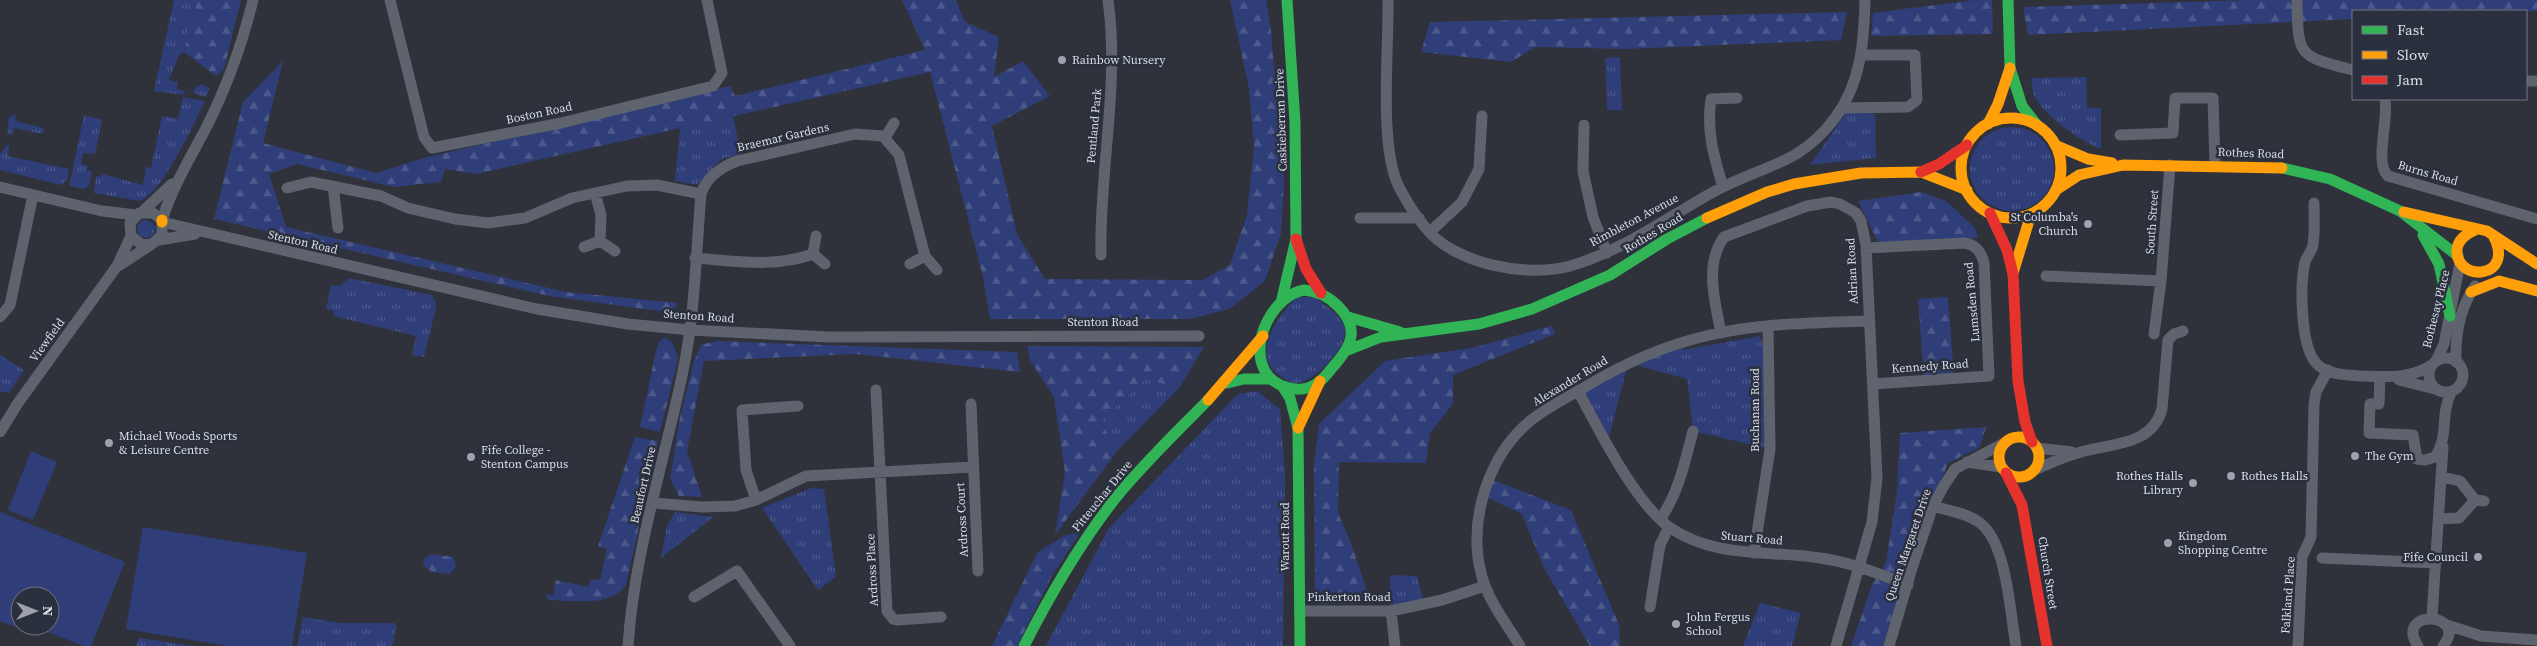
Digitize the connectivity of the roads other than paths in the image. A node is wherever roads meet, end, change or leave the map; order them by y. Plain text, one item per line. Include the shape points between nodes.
1 (253, 0) edge
2 (390, 0) edge
3 (708, 0) edge
4 (1108, 0) edge
5 (1287, 0) edge
6 (1388, 0) edge
7 (1865, 0) edge
8 (2008, 0) edge
9 (2297, 0) edge
10 (1861, 55) junction
11 (2010, 68) junction
12 (2352, 70) edge
13 (1737, 98) dead end
14 (2385, 100) edge
15 (1842, 108) junction
16 (1482, 116) dead end
17 (894, 123) dead end
18 (1988, 124) junction
19 (1584, 125) dead end
20 (2039, 126) junction
21 (2120, 135) dead end
22 (885, 138) junction
23 (2055, 144) junction
24 (1967, 145) junction
25 (2123, 165) junction
26 (2170, 165) junction
27 (2215, 165) junction
28 (1921, 172) junction
29 (178, 178) junction
30 (333, 186) junction
31 (0, 187) edge
32 (1723, 187) junction
33 (287, 188) dead end
34 (1966, 190) junction
35 (2056, 190) junction
36 (595, 193) junction
37 (701, 194) junction
38 (33, 195) junction
39 (2314, 203) dead end
40 (102, 211) junction
41 (2400, 211) junction
42 (139, 213) junction
43 (1990, 213) junction
44 (2031, 214) junction
45 (1360, 218) dead end
46 (1419, 218) junction
47 (2537, 219) edge
48 (162, 221) junction
49 (2412, 222) junction
50 (338, 228) dead end
51 (2475, 230) junction
52 (1430, 232) junction
53 (206, 233) junction
54 (130, 234) junction
55 (2493, 235) junction
56 (816, 236) dead end
57 (1296, 239) junction
58 (600, 241) junction
59 (156, 242) junction
60 (584, 247) dead end
61 (1866, 248) junction
62 (615, 251) dead end
63 (1607, 253) junction
64 (813, 254) junction
65 (1101, 255) dead end
66 (924, 256) junction
67 (696, 258) junction
68 (2459, 260) junction
69 (2535, 261) edge
70 (825, 264) dead end
71 (910, 264) dead end
72 (118, 266) junction
73 (937, 270) dead end
74 (2488, 271) junction
75 (2013, 272) junction
76 (2046, 276) dead end
77 (2161, 281) junction
78 (2537, 285) edge
79 (2537, 291) edge
80 (2472, 292) junction
81 (1321, 293) junction
82 (1281, 303) junction
83 (0, 316) edge
84 (2450, 316) junction
85 (1348, 317) junction
86 (1868, 321) junction
87 (1768, 327) junction
88 (690, 330) junction
89 (2183, 331) dead end
90 (1402, 332) junction
91 (1721, 333) junction
92 (2154, 334) dead end
93 (1199, 336) dead end
94 (1263, 336) junction
95 (1348, 350) junction
96 (2456, 362) junction
97 (2434, 363) junction
98 (2328, 370) junction
99 (1989, 376) joint
100 (2380, 377) junction
101 (2018, 379) junction
102 (1271, 380) junction
103 (1321, 380) junction
104 (1227, 383) junction
105 (1873, 384) junction
106 (1284, 387) junction
107 (2435, 389) junction
108 (876, 390) dead end
109 (1578, 391) junction
110 (2452, 392) junction
111 (971, 404) dead end
112 (798, 406) dead end
113 (1298, 428) junction
114 (1693, 431) dead end
115 (0, 432) edge
116 (2007, 441) junction
117 (2034, 445) junction
118 (2444, 445) junction
119 (2079, 452) junction
120 (1967, 462) junction
121 (973, 467) junction
122 (2003, 470) junction
123 (882, 471) junction
124 (2031, 473) junction
125 (2442, 477) junction
126 (756, 500) junction
127 (654, 503) junction
128 (2022, 505) junction
129 (1933, 506) junction
130 (1661, 518) junction
131 (2439, 519) junction
132 (1670, 527) junction
133 (1754, 553) junction
134 (2322, 558) dead end
135 (2436, 563) junction
136 (1858, 567) junction
137 (978, 572) dead end
138 (1908, 585) junction
139 (1485, 586) junction
140 (694, 598) dead end
141 (1650, 607) dead end
142 (1300, 611) junction
143 (1392, 611) junction
144 (941, 617) dead end
145 (2432, 617) junction
146 (2444, 624) junction
147 (2481, 636) junction
148 (2533, 641) edge
149 (2445, 644) edge
150 (628, 646) edge
151 (790, 646) edge
152 (1024, 646) edge
153 (1300, 646) edge
154 (1395, 646) edge
155 (1520, 646) edge
156 (1836, 646) edge
157 (1889, 646) edge
158 (2016, 646) edge
159 (2047, 646) edge
160 (2298, 646) edge
161 (2418, 646) edge

1 - 29 street via 244,40 217,105
2 - 3 street, Boston Road via 424,137 432,148 561,123 713,86 722,74
4 - 65 street, Pentland Park via 1112,82 1101,211
5 - 57 street, Caskieberran Drive via 1295,122
6 - 46 street, Rimbleton Avenue via 1389,156 1399,186
7 - 10 street, Rimbleton Avenue
8 - 11 street
9 - 12 street via 2298,34 2309,57
10 - 15 street, Rimbleton Avenue via 1855,82
10 - 15 street via 1915,55 1917,100 1908,107
11 - 18 street
11 - 20 street via 2022,106
13 - 32 street via 1712,99 1710,107 1711,145
14 - 47 street, Burns Road via 2381,164 2388,176
15 - 32 street, Rimbleton Avenue via 1824,132 1800,153
16 - 52 street via 1480,169 1462,202
17 - 22 street
18 - 20 street via 2014,118
18 - 24 street
19 - 63 street via 1583,171 1593,217
20 - 23 street
21 - 27 street via 2173,133 2176,98 2213,98
22 - 37 street, Braemar Gardens via 855,134 736,161 710,179
22 - 66 street via 896,150 903,167
23 - 25 street, Rothes Road via 2088,159
23 - 35 street via 2061,167
24 - 28 street, Rothes Road
24 - 34 street via 1962,167
25 - 26 street, Rothes Road
25 - 35 street, Rothes Road via 2079,175
26 - 27 street, Rothes Road
26 - 77 street, South Street
27 - 41 street, Rothes Road via 2272,166 2301,171 2352,188
28 - 34 street, Rothes Road
28 - 90 street, Rothes Road via 1845,174 1766,192 1709,217 1610,274 1547,303 1479,324
29 - 42 street
29 - 48 street
30 - 33 street via 311,182
30 - 36 street via 390,199 408,208 477,223 502,223 525,218 572,198
30 - 50 street
31 - 38 street
32 - 63 street, Rimbleton Avenue
34 - 43 street
35 - 44 street via 2046,204
36 - 37 street via 642,184
36 - 58 street via 601,215
37 - 67 street
38 - 40 street
38 - 83 street via 10,305
39 - 98 street via 2312,246 2304,272 2304,333 2315,362
40 - 42 street
40 - 54 street
41 - 49 street, Rothes Road
41 - 51 street, Rothes Road
42 - 48 street via 153,212
42 - 54 street via 130,222
43 - 44 street via 2011,218
43 - 75 street
44 - 75 street
45 - 46 street
46 - 52 street, Rimbleton Avenue
48 - 53 street, Stenton Road
48 - 59 street via 163,230
49 - 68 street, Rothes Road
49 - 84 street via 2433,247 2441,266
51 - 55 street, Rothes Road
51 - 68 street via 2462,237 2457,249
52 - 63 street, Rimbleton Avenue via 1472,259 1521,270 1569,267
53 - 59 street, Stenton Road via 180,235
53 - 88 street, Stenton Road via 537,309
54 - 59 street via 142,245
54 - 72 street, Viewfield
55 - 69 street, Rothes Road
55 - 74 street via 2500,246 2500,253 2496,265
56 - 64 street
57 - 81 street, Caskieberran Drive via 1306,269
57 - 82 street, Caskieberran Drive
58 - 60 street
58 - 62 street
59 - 72 street, Viewfield
61 - 86 street, Adrian Road
61 - 91 street, Adrian Road via 1861,221 1856,213 1830,202 1807,206 1724,237 1715,254 1712,278
61 - 99 street, Lumsden Road via 1966,243 1978,250 1984,263
64 - 67 street via 772,263
64 - 70 street
66 - 71 street
66 - 73 street
67 - 88 street
68 - 74 street, Rothes Road via 2471,272
68 - 84 street, Rothesay Place
72 - 115 street, Viewfield
74 - 78 street, Rothes Road via 2525,278
74 - 80 street, Rothesay Place
75 - 101 street
76 - 77 street
77 - 92 street, South Street
79 - 80 street via 2499,281
80 - 96 street, Rothesay Place via 2460,319
81 - 82 street via 1296,291
81 - 85 street
82 - 94 street
84 - 97 street, Rothesay Place via 2444,344
85 - 90 street
85 - 95 street via 1351,336
86 - 87 street, Alexander Road
86 - 105 street, Adrian Road
87 - 91 street, Alexander Road
87 - 133 street, Buchanan Road via 1770,449
88 - 93 street, Stenton Road via 856,337
88 - 127 street, Beaufort Drive
89 - 119 street via 2168,340 2159,418 2146,433 2126,442
90 - 95 street
91 - 109 street, Alexander Road via 1653,352
94 - 102 street via 1260,359
94 - 104 street, Pitteuchar Drive
95 - 103 street
96 - 97 street, Rothesay Place via 2446,358
96 - 110 street, Rothesay Place via 2463,377
97 - 100 street, Rothesay Place via 2408,376
97 - 107 street, Rothesay Place via 2429,380
98 - 100 street, Rothesay Place via 2348,376
98 - 160 street, Falkland Place via 2316,392 2314,404 2311,537 2302,556
99 - 105 street, Kennedy Road
100 - 107 street, Rothesay Place
100 - 118 street via 2379,404 2370,404 2369,433 2413,435 2417,459 2436,457
101 - 116 street via 2015,418
101 - 117 street via 2025,420
102 - 104 street via 1244,378
102 - 106 street
103 - 106 street via 1306,389
103 - 113 street
104 - 152 street, Pitteuchar Drive via 1164,445 1096,524 1051,595
105 - 136 street, Adrian Road via 1877,478 1872,522
106 - 113 street
107 - 110 street, Rothesay Place
108 - 123 street, Ardross Place
109 - 130 street, Stuart Road via 1629,479
109 - 139 street, Alexander Road via 1530,422 1502,453 1495,466 1486,488 1478,534 1478,554
110 - 118 street via 2445,404
111 - 121 street
112 - 126 street via 742,410 746,470
113 - 142 street, Warout Road
114 - 130 street via 1680,479
116 - 117 street via 2024,437
116 - 120 street, Queen Margaret Drive
116 - 122 street via 1998,456
117 - 119 street
117 - 124 street via 2038,462
118 - 125 street
119 - 124 street
120 - 122 street
120 - 129 street, Queen Margaret Drive via 1952,473
121 - 123 street
121 - 137 street, Ardross Court
122 - 124 street via 2017,477
122 - 128 street, Church Street
123 - 126 street via 806,476
123 - 144 street, Ardross Place via 889,615 897,620
124 - 128 street, Church Street
125 - 131 street
125 - 131 street via 2460,481 2479,501 2459,518
126 - 127 street via 718,508
127 - 150 street, Beaufort Drive via 638,561
128 - 159 street, Church Street
129 - 138 street, Queen Margaret Drive
129 - 158 street via 1979,522 1994,537 2001,557
130 - 132 street, Stuart Road
131 - 135 street
132 - 133 street, Stuart Road via 1714,548
132 - 141 street via 1660,544
133 - 136 street, Stuart Road via 1822,558
134 - 135 street
135 - 145 street
136 - 138 street, Stuart Road
136 - 156 street, Adrian Road
138 - 157 street, Queen Margaret Drive
139 - 143 street, Pinkerton Road
139 - 155 street, Alexander Road
140 - 151 street via 737,571
142 - 143 street, Pinkerton Road
142 - 153 street, Warout Road
143 - 154 street
145 - 146 street
145 - 161 street via 2422,620 2414,629 2414,640
146 - 147 street
146 - 149 street via 2448,632
147 - 148 street
147 - 149 street

